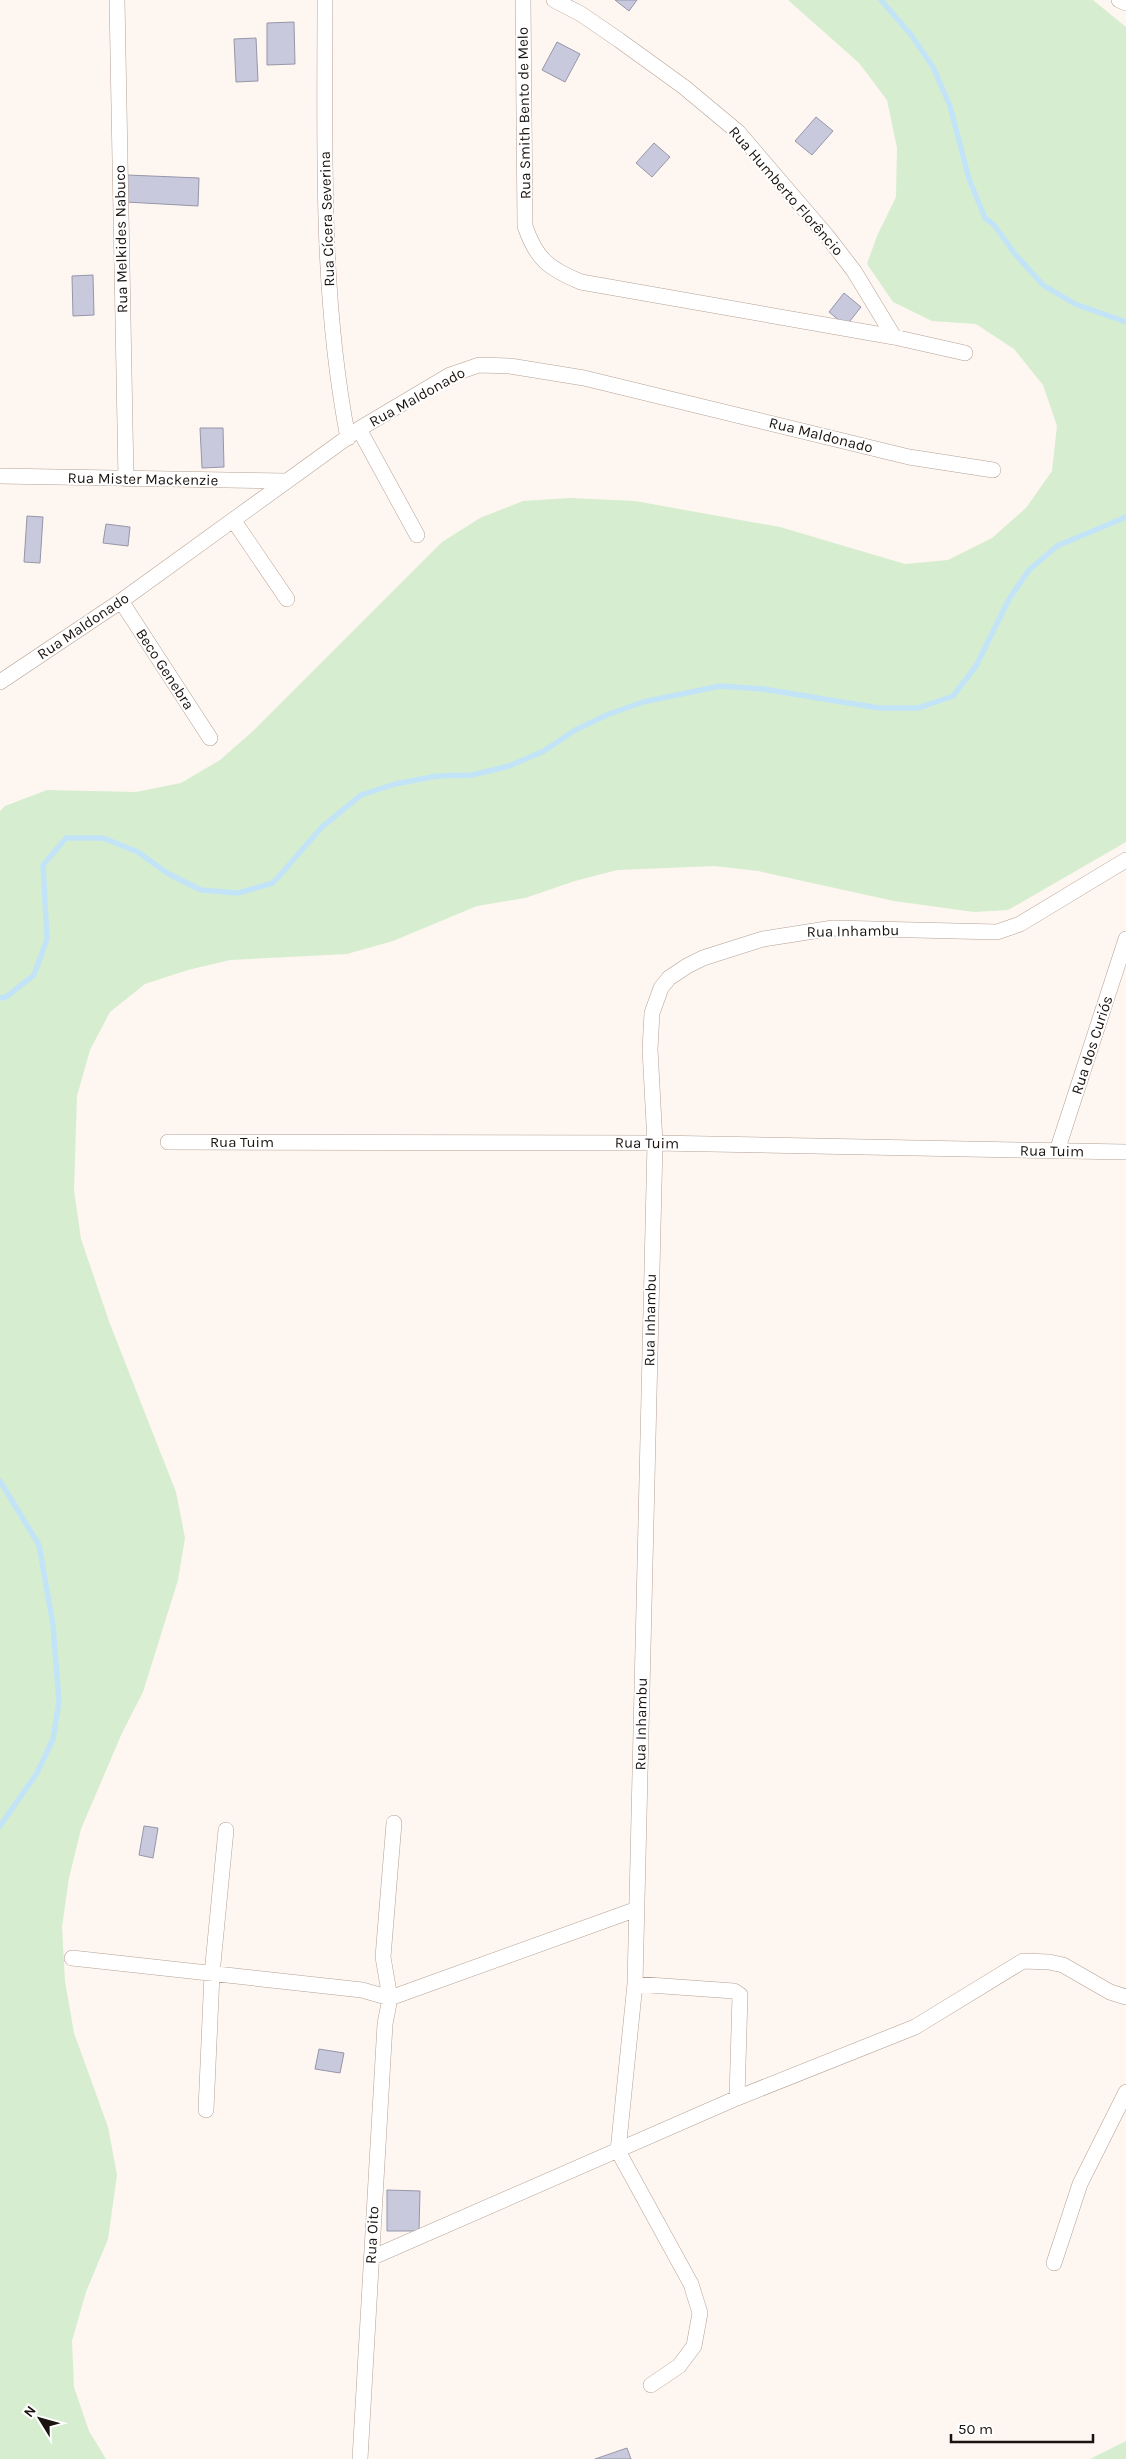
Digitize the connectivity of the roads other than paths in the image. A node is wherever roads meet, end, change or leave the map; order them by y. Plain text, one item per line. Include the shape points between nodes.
1 (117, 0) edge
2 (325, 0) edge
3 (523, 0) edge
4 (554, 0) edge
5 (1119, 0) edge
6 (1126, 3) edge
7 (894, 337) junction
8 (965, 353) dead end
9 (354, 433) junction
10 (992, 470) dead end
11 (0, 476) edge
12 (126, 478) junction
13 (286, 482) junction
14 (234, 521) junction
15 (417, 534) dead end
16 (288, 599) dead end
17 (120, 601) junction
18 (7, 670) edge
19 (0, 682) edge
20 (210, 738) dead end
21 (1126, 860) edge
22 (1126, 939) edge
23 (168, 1142) dead end
24 (654, 1143) junction
25 (1057, 1151) junction
26 (1126, 1152) edge
27 (394, 1823) dead end
28 (226, 1830) dead end
29 (637, 1908) junction
30 (72, 1958) dead end
31 (212, 1974) junction
32 (636, 1984) junction
33 (1126, 1997) edge
34 (388, 2005) junction
35 (1126, 2092) edge
36 (737, 2098) junction
37 (206, 2110) dead end
38 (618, 2151) junction
39 (370, 2258) junction
40 (1054, 2263) dead end
41 (651, 2385) dead end
42 (360, 2459) edge

1 - 12 street, Rua Melkides Nabuco
2 - 9 street, Rua Cícera Severina via 328,283 334,358
3 - 7 street, Rua Smith Bento de Melo via 525,226 530,242 544,262 581,282
4 - 7 street, Rua Humberto Florêncio via 581,14 641,56 738,132 854,271
5 - 6 street
7 - 8 street
9 - 10 street, Rua Maldonado via 466,368 510,366 584,378 909,457
9 - 13 street, Rua Maldonado
9 - 15 street, Rua Cícera Severina
11 - 12 street, Rua Mister Mackenzie
12 - 13 street, Rua Mister Mackenzie
13 - 14 street, Rua Maldonado
14 - 16 street
14 - 17 street, Rua Maldonado
17 - 18 street, Rua Maldonado
17 - 20 street, Beco Genebra
18 - 19 street, Rua Maldonado
21 - 24 street, Rua Inhambu via 1020,924 997,932 833,928 763,939 687,966 660,988 652,1013 650,1049
22 - 25 street, Rua dos Curiós
23 - 24 street, Rua Tuim
24 - 25 street, Rua Tuim
24 - 29 street, Rua Inhambu
25 - 26 street, Rua Tuim
27 - 34 street, Rua Oito via 383,1957
28 - 31 street
29 - 32 street, Rua Inhambu
29 - 34 street
30 - 31 street
31 - 34 street via 362,1990
31 - 37 street
32 - 36 street via 734,1991 740,1995
32 - 38 street, Rua Inhambu
33 - 36 street via 1110,1992 1063,1965 1022,1961 915,2027
34 - 39 street, Rua Oito
35 - 40 street via 1080,2184
36 - 38 street
38 - 39 street
38 - 41 street via 691,2284 700,2313 694,2346 679,2366
39 - 42 street, Rua Oito

